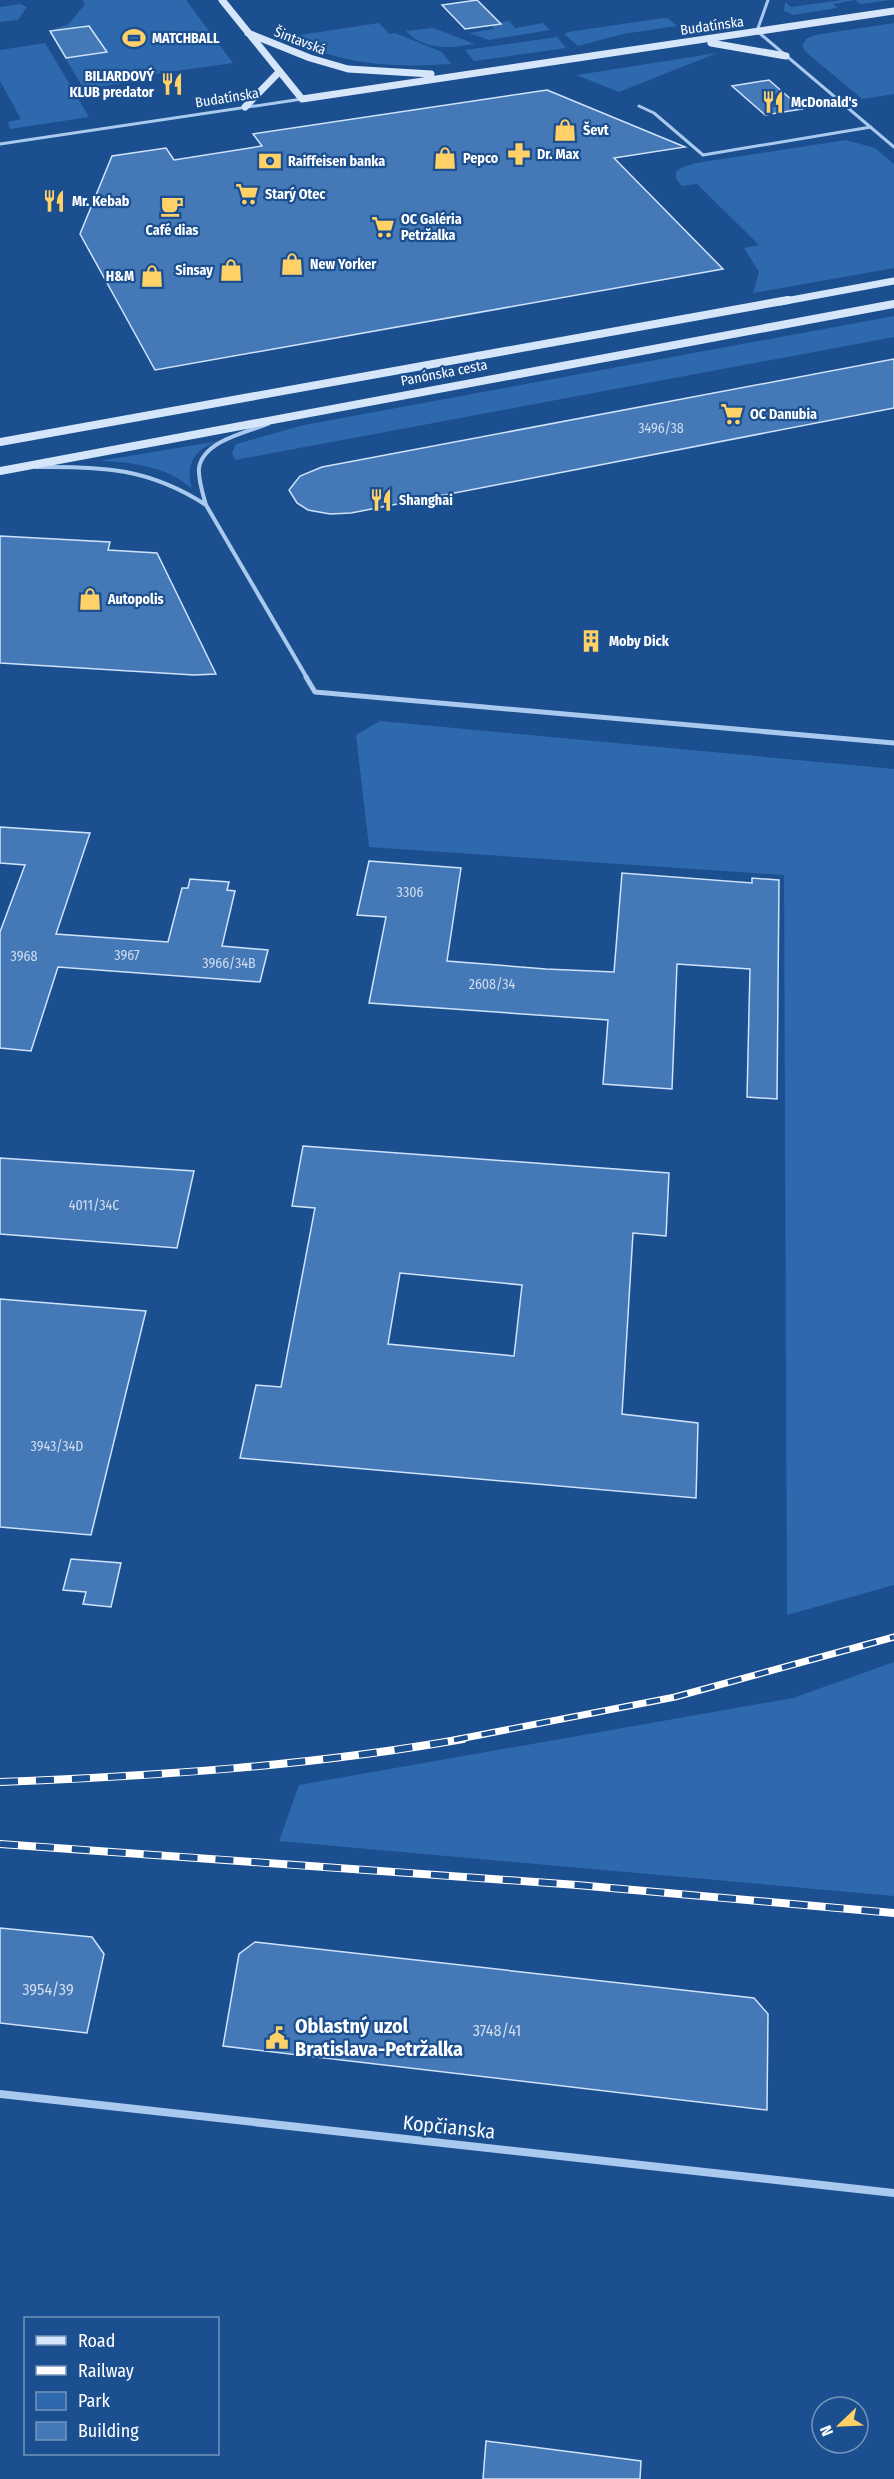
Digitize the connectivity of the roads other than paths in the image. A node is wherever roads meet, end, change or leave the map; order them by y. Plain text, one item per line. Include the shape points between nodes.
1 (222, 0) edge
2 (768, 0) edge
3 (894, 10) edge
4 (244, 31) junction
5 (757, 31) junction
6 (680, 43) junction
7 (786, 56) junction
8 (348, 69) joint
9 (279, 72) junction
10 (457, 75) junction
11 (302, 99) junction
12 (639, 106) dead end
13 (245, 107) junction
14 (871, 128) junction
15 (0, 144) edge
16 (894, 147) edge
17 (894, 281) edge
18 (894, 304) edge
19 (279, 418) junction
20 (0, 442) edge
21 (18, 468) junction
22 (0, 471) edge
23 (206, 506) junction
24 (894, 742) edge
25 (0, 2094) edge
26 (894, 2193) edge

1 - 4 main road, Šintavská
2 - 5 street, Budatínska
3 - 5 main road, Budatínska
4 - 8 main road, Šintavská via 301,56
4 - 9 main road, Šintavská
5 - 6 main road, Budatínska
5 - 7 street
6 - 7 main road via 737,46
6 - 10 main road, Budatínska
7 - 14 street
8 - 10 main road, Budatínska
9 - 11 main road, Šintavská
9 - 13 main road
10 - 11 main road, Budatínska
11 - 13 street, Budatínska
12 - 14 street via 654,113 703,155
13 - 15 street, Budatínska
14 - 16 street
17 - 20 main road, Panónska cesta
18 - 19 main road, Panónska cesta
19 - 21 main road, Panónska cesta
19 - 23 street via 226,440 206,454 199,468
21 - 22 main road, Panónska cesta
21 - 23 street via 92,466 134,471 177,486
23 - 24 street via 315,692
25 - 26 street, Kopčianska

